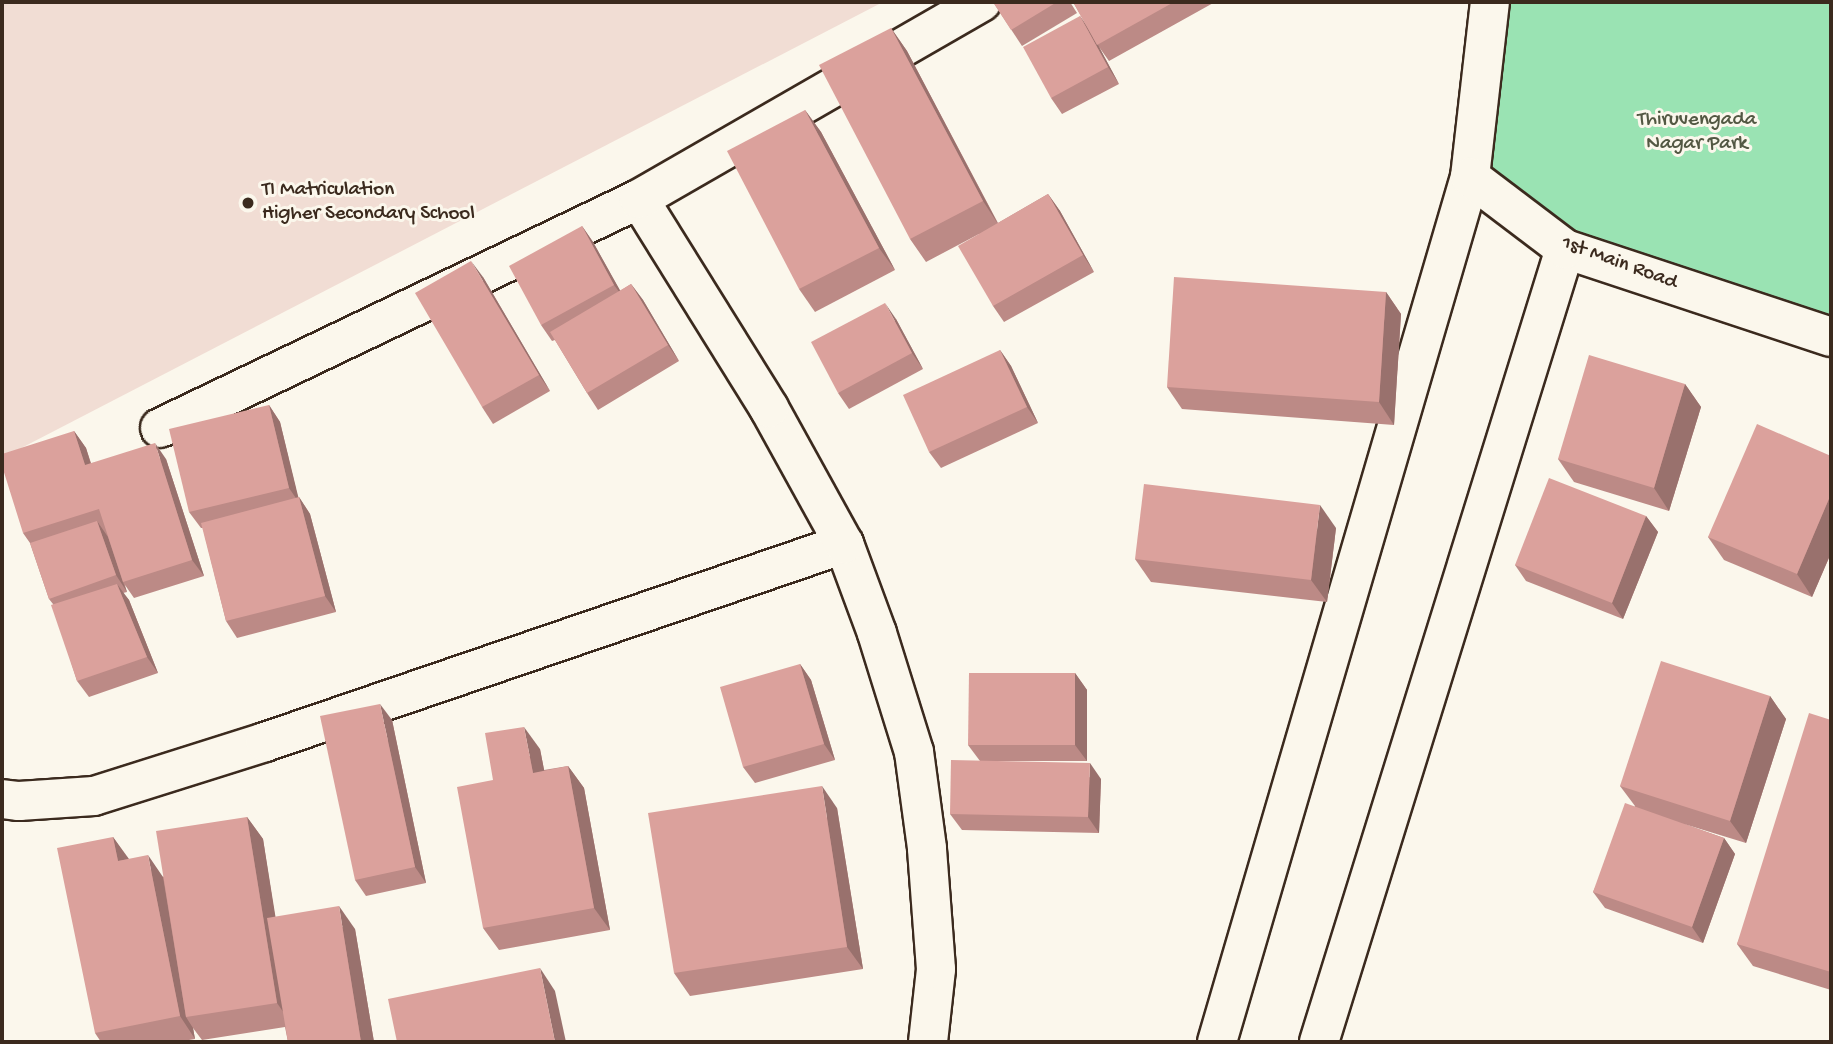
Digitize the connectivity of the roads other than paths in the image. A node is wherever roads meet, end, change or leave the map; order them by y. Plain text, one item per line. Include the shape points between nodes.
1 (981, 2) edge
2 (1490, 2) edge
3 (1470, 177) junction
4 (639, 199) junction
5 (1565, 249) junction
6 (1831, 337) edge
7 (160, 428) dead end
8 (844, 544) junction
9 (2, 799) edge
10 (928, 1042) edge
11 (1217, 1042) edge
12 (1319, 1042) edge

1 - 4 street
2 - 3 street
3 - 5 street, 1st Main Road
3 - 11 street
4 - 7 street
4 - 8 street via 769,408
5 - 6 street, 1st Main Road
5 - 12 street
8 - 9 street via 94,796
8 - 10 street via 914,752 928,848 936,969

